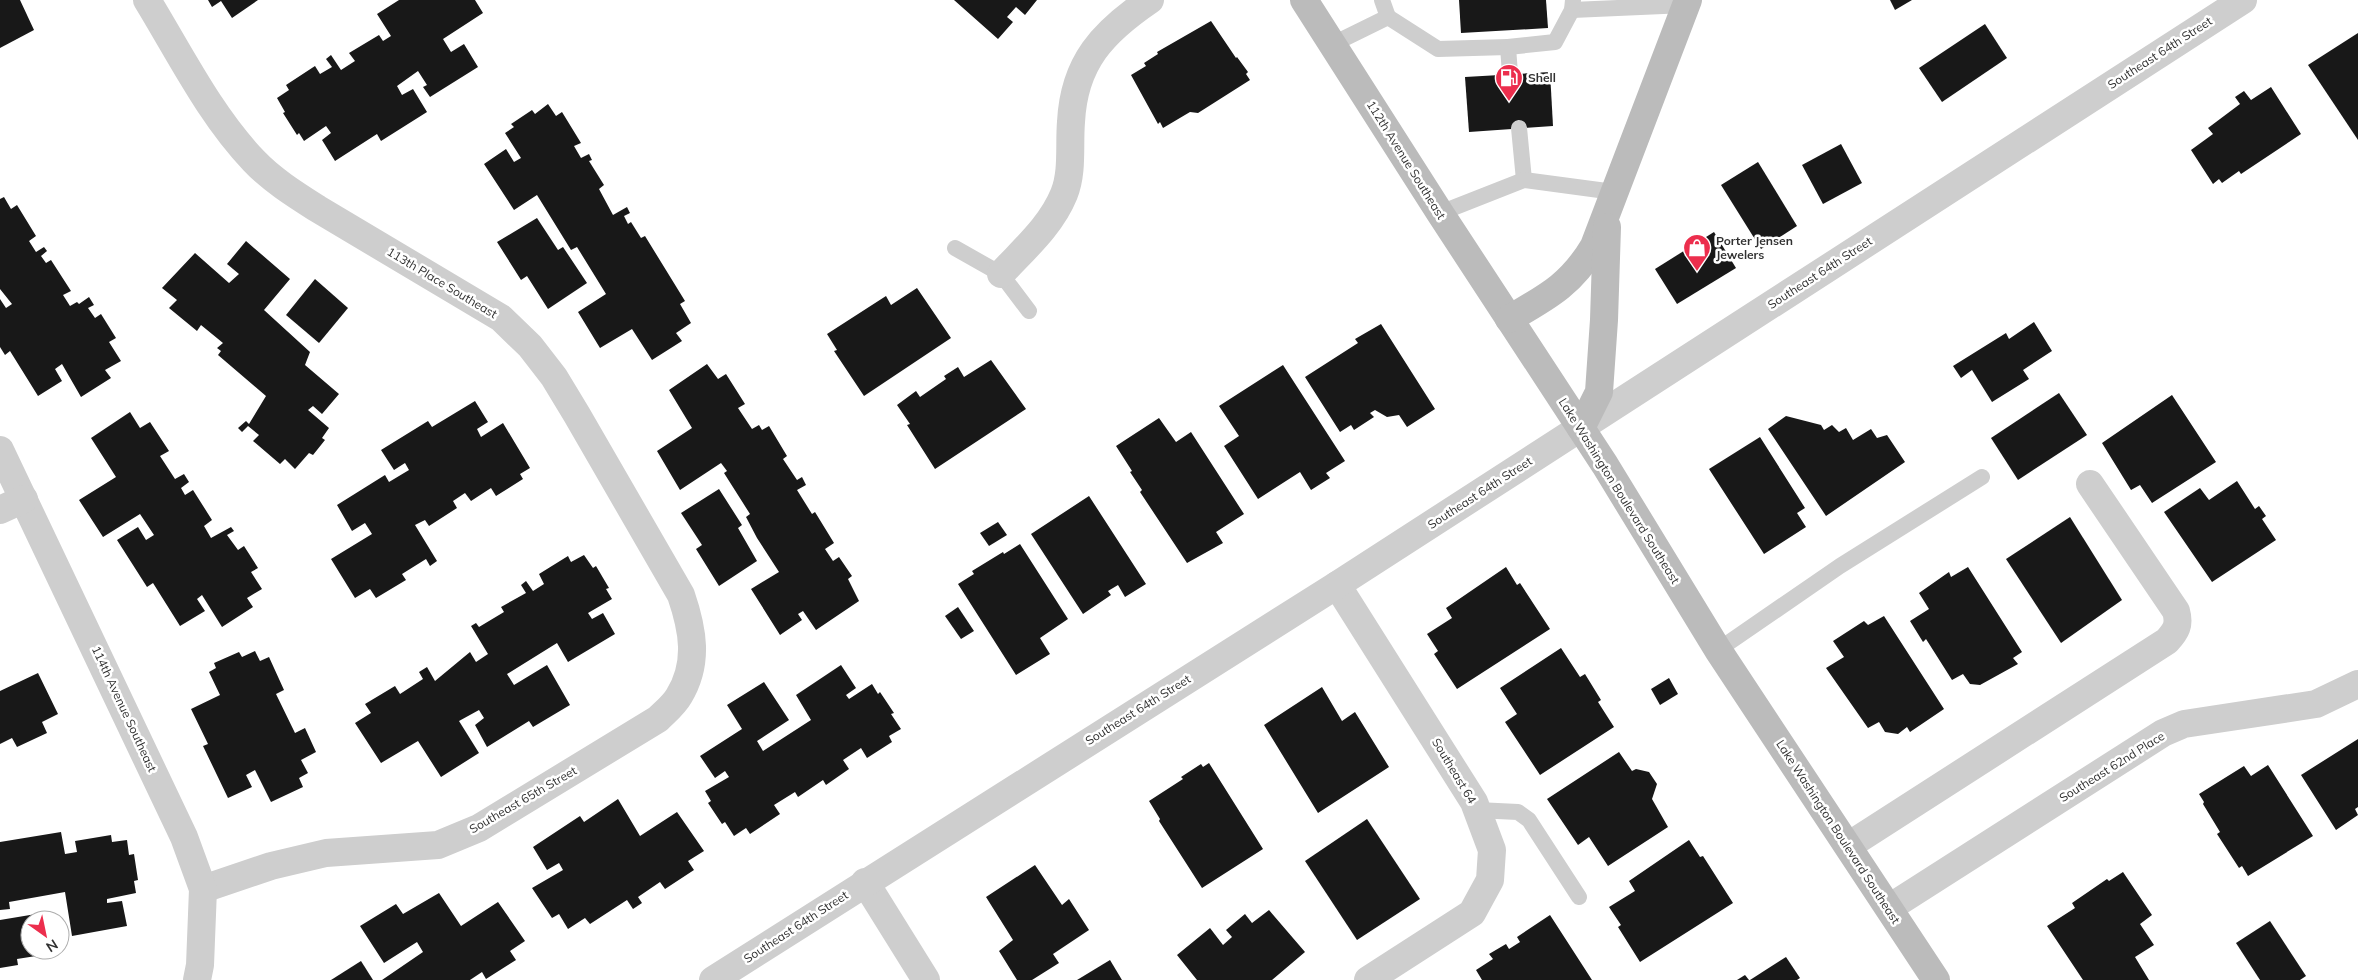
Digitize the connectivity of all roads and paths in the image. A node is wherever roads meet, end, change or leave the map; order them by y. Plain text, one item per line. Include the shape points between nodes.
1 (147, 0) edge
2 (1150, 0) edge
3 (1304, 0) edge
4 (1382, 0) edge
5 (2243, 0) edge
6 (1687, 3) edge
7 (1572, 5) edge
8 (1388, 17) junction
9 (1332, 44) junction
10 (1508, 46) junction
11 (1510, 74) dead end
12 (1519, 128) dead end
13 (1524, 180) junction
14 (1611, 202) junction
15 (1440, 213) junction
16 (955, 248) dead end
17 (1001, 274) junction
18 (1029, 311) dead end
19 (1509, 319) junction
20 (1580, 428) junction
21 (0, 450) edge
22 (1982, 477) dead end
23 (2090, 484) dead end
24 (24, 499) junction
25 (0, 510) edge
26 (1338, 585) junction
27 (1718, 650) junction
28 (2358, 684) edge
29 (679, 698) joint
30 (1477, 810) junction
31 (1848, 846) junction
32 (865, 882) junction
33 (203, 889) junction
34 (1579, 897) dead end
35 (1889, 908) junction
36 (197, 980) edge
37 (714, 980) edge
38 (926, 980) edge
39 (1368, 980) edge
40 (1936, 980) edge

1 - 29 street, 113th Place Southeast via 226,130 255,162 318,209 501,318 530,346 577,415 681,595 694,649 690,671
2 - 17 street via 1120,20 1096,46 1078,82 1071,120 1065,193 1048,224
3 - 9 main road, 112th Avenue Southeast
4 - 8 lane
5 - 20 street, Southeast 64th Street
6 - 7 lane
6 - 14 main road
7 - 10 lane via 1555,42
8 - 9 lane
8 - 10 lane via 1438,49
9 - 15 main road, 112th Avenue Southeast
10 - 11 lane
12 - 13 lane
13 - 14 lane
13 - 15 lane
14 - 19 main road via 1594,246 1574,275
14 - 20 main road via 1601,378 1594,406
15 - 19 main road, 112th Avenue Southeast
16 - 17 lane
17 - 18 lane
19 - 20 main road, Lake Washington Boulevard Southeast
20 - 26 street, Southeast 64th Street
20 - 27 main road, Lake Washington Boulevard Southeast
21 - 24 street, 114th Avenue Southeast
22 - 27 lane via 1840,566
23 - 31 street via 2176,611 2178,627 2174,633 2161,645
24 - 25 street
24 - 33 street, 114th Avenue Southeast via 184,837
26 - 30 street, Southeast 64
26 - 32 street, Southeast 64th Street
27 - 31 main road, Lake Washington Boulevard Southeast
28 - 35 street, Southeast 62nd Place via 2316,704 2184,724
29 - 33 street, Southeast 65th Street via 658,719 479,828 438,845 326,853 271,866
30 - 34 lane via 1518,812 1529,820
30 - 39 street, Southeast 64 via 1492,850 1490,880 1472,913
31 - 35 main road, Lake Washington Boulevard Southeast
32 - 37 street, Southeast 64th Street
32 - 38 street
33 - 36 street, 114th Avenue Southeast
35 - 40 main road, Lake Washington Boulevard Southeast

